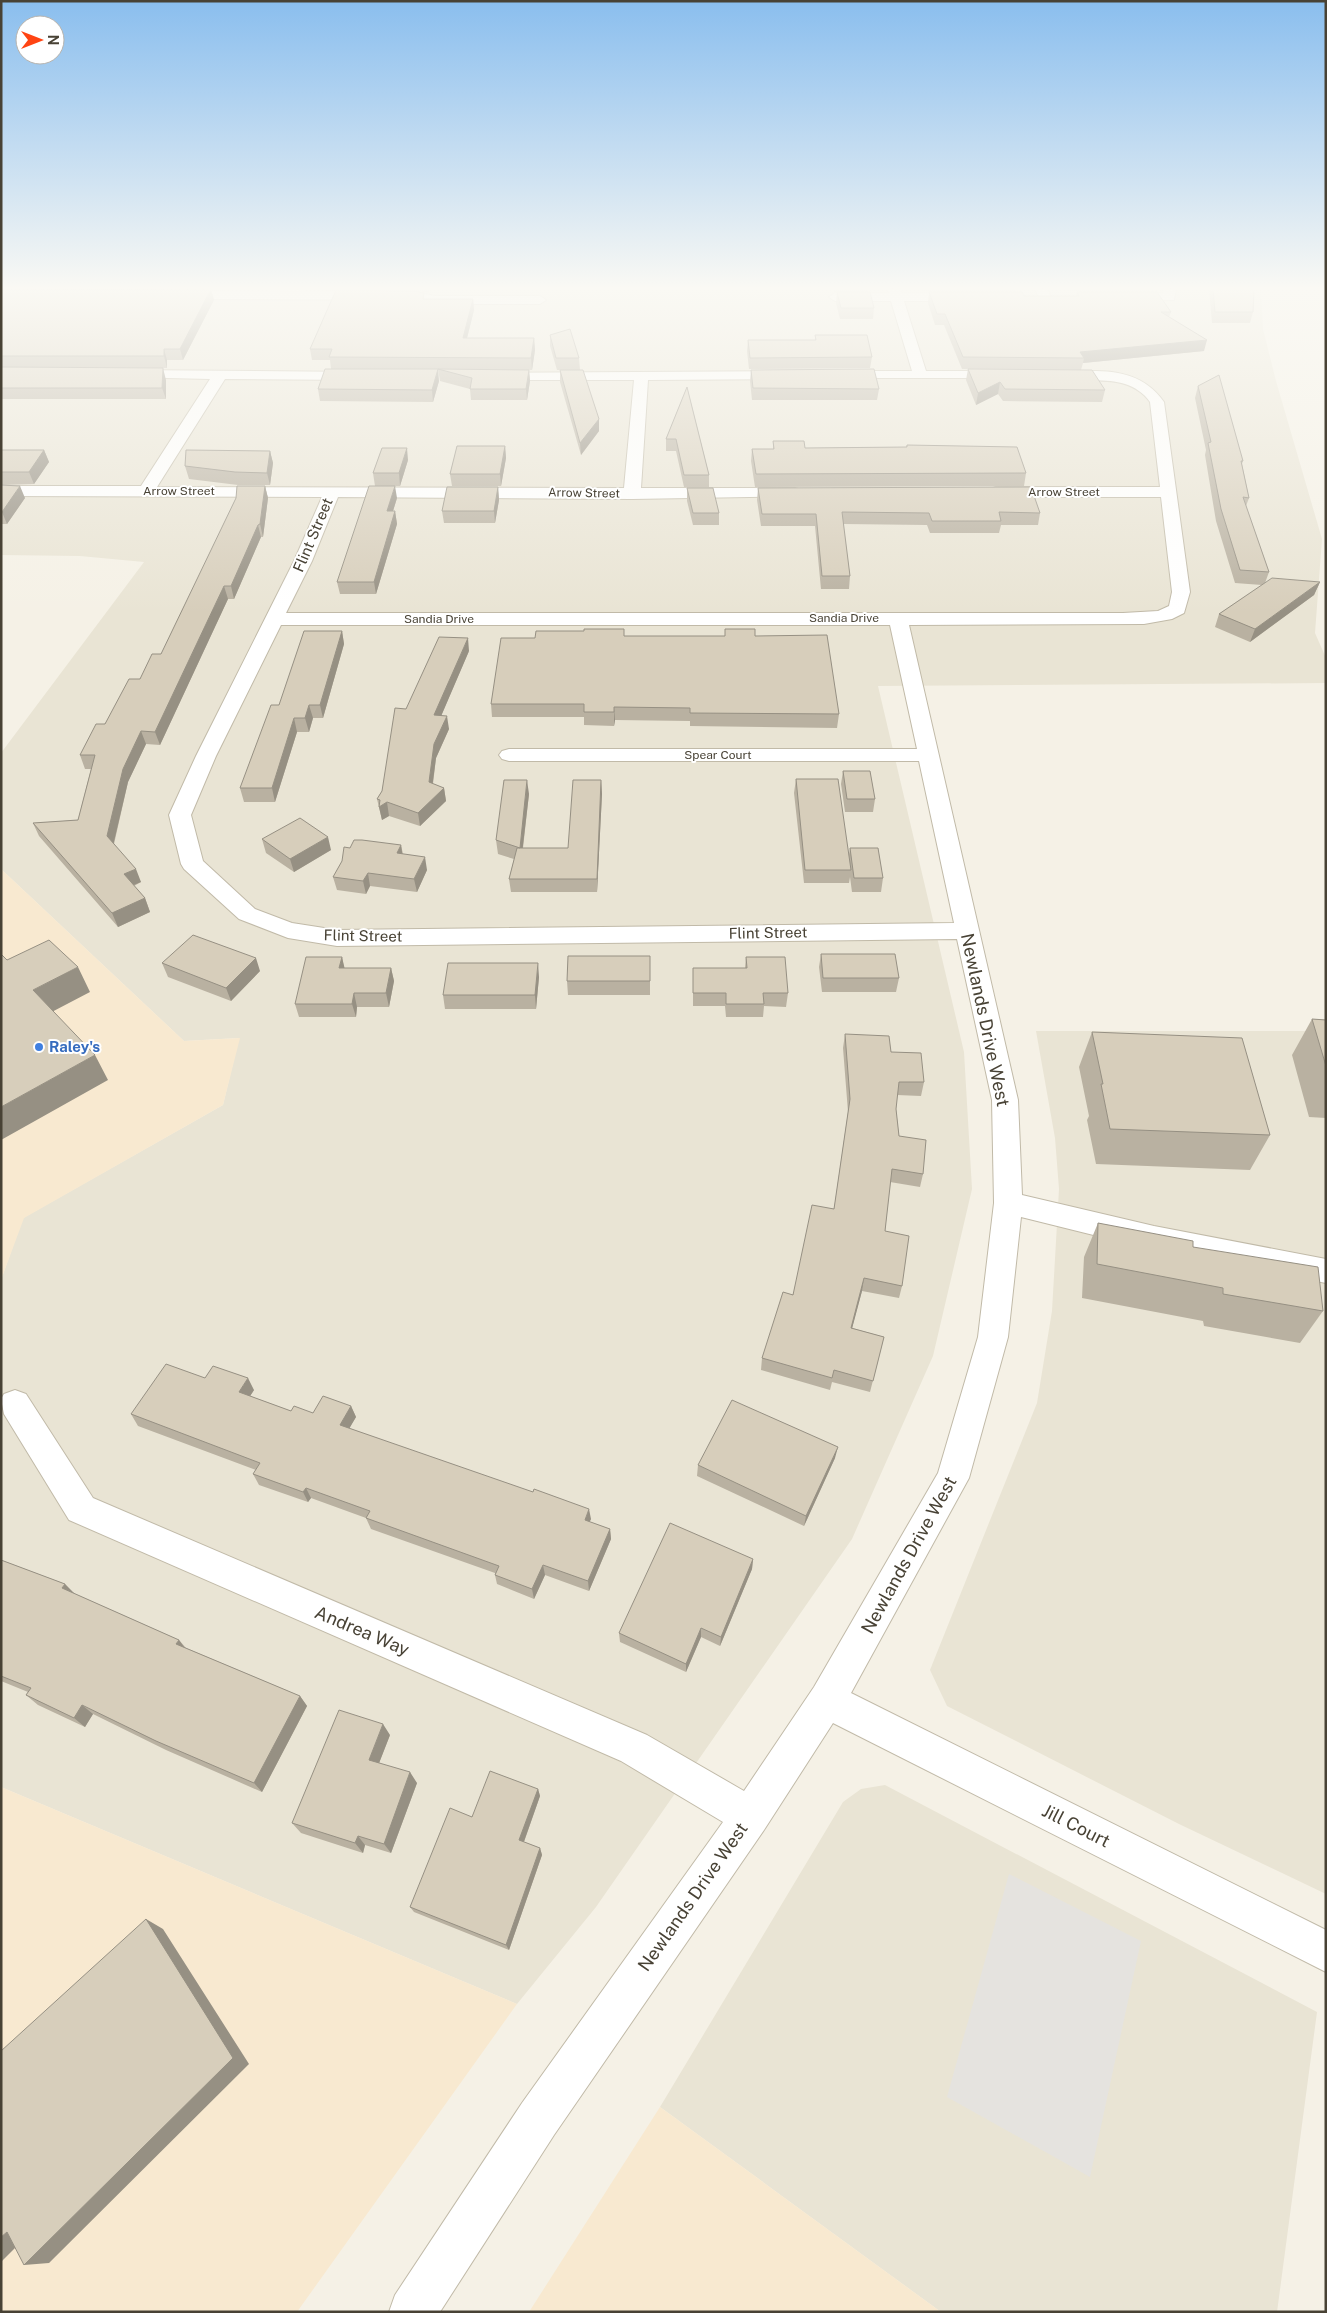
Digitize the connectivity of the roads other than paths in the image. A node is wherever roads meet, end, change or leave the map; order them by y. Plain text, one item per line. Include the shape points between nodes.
1 (206, 397) edge
2 (639, 397) edge
3 (1154, 397) edge
4 (332, 490) junction
5 (1, 491) edge
6 (146, 491) junction
7 (978, 492) edge
8 (1167, 492) junction
9 (810, 493) edge
10 (632, 494) junction
11 (898, 618) junction
12 (274, 619) junction
13 (509, 755) dead end
14 (928, 755) junction
15 (966, 931) junction
16 (1008, 1203) junction
17 (1326, 1271) edge
18 (15, 1404) dead end
19 (827, 1700) junction
20 (750, 1816) junction
21 (1326, 1952) edge
22 (412, 2312) edge

1 - 6 street
2 - 10 street
3 - 8 street, Sandia Drive
4 - 6 street, Arrow Street
4 - 10 street, Arrow Street
4 - 12 street, Flint Street via 303,561
5 - 6 street, Arrow Street
7 - 8 street, Arrow Street
8 - 11 street, Sandia Drive via 1181,592 1178,609 1170,614 1123,619
9 - 10 street, Arrow Street
11 - 12 street, Sandia Drive
11 - 14 street, Newlands Drive West
12 - 15 street, Flint Street via 180,815 192,864 247,914 288,930 337,938
13 - 14 street, Spear Court
14 - 15 street, Newlands Drive West
15 - 16 street, Newlands Drive West via 1005,1100
16 - 17 street via 1154,1238
16 - 19 street, Newlands Drive West via 993,1336 954,1478
18 - 20 street, Andrea Way via 81,1509 634,1748
19 - 20 street, Newlands Drive West
19 - 21 street, Jill Court
20 - 22 street, Newlands Drive West via 538,2119

